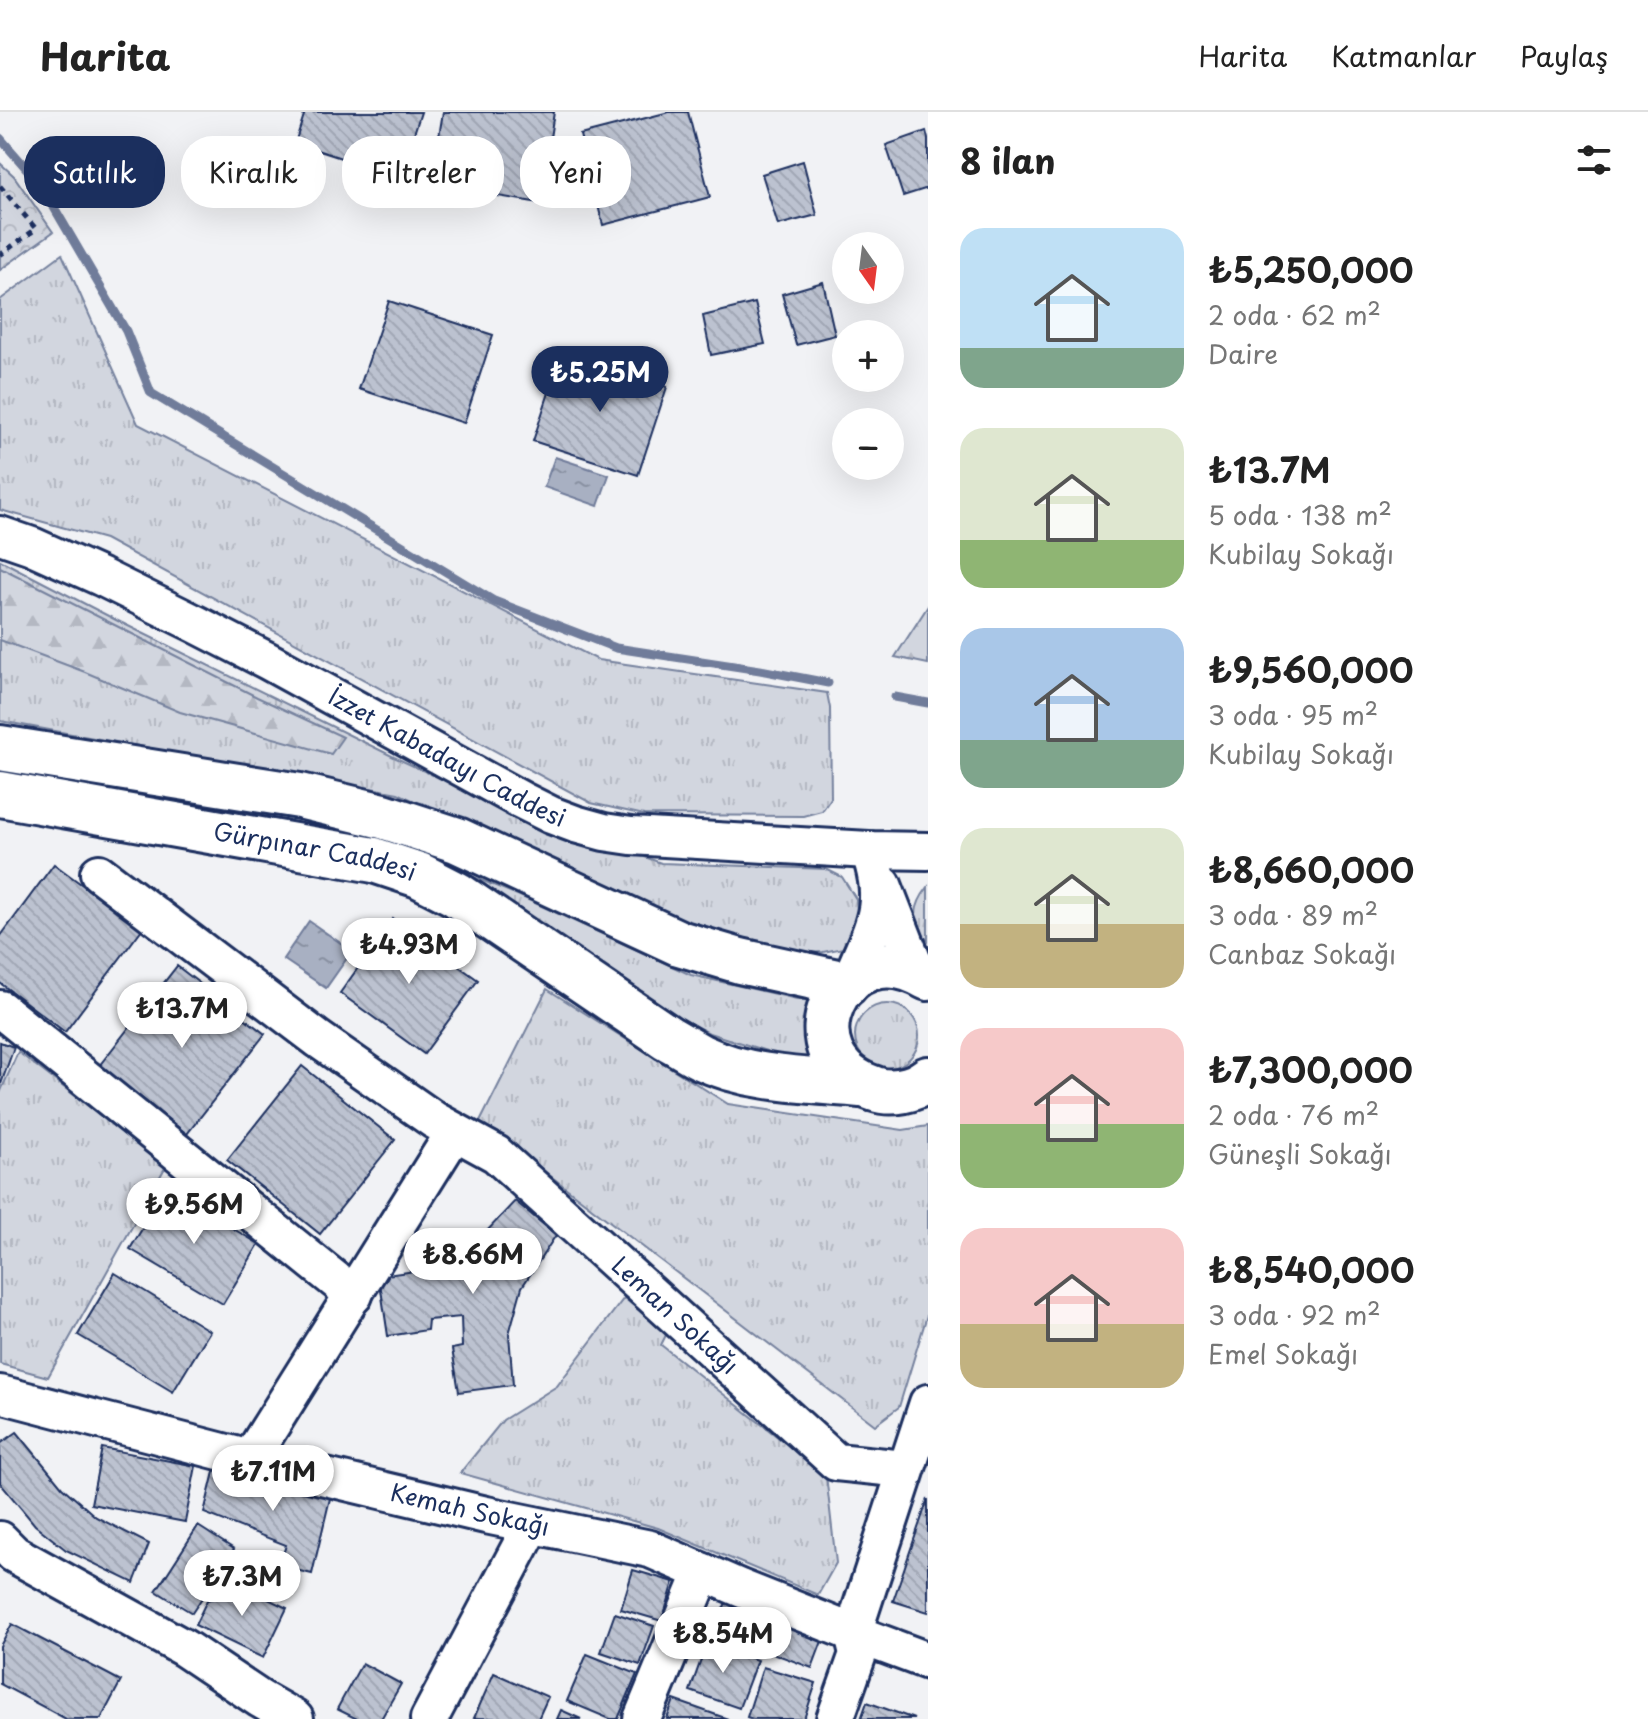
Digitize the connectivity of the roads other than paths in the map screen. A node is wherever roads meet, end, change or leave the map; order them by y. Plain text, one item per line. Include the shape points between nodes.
1 (0, 535) edge
2 (0, 748) edge
3 (4, 805) edge
4 (869, 850) junction
5 (928, 851) edge
6 (99, 873) dead end
7 (922, 974) edge
8 (849, 980) junction
9 (0, 1009) edge
10 (905, 1085) edge
11 (454, 1133) junction
12 (354, 1295) junction
13 (0, 1394) edge
14 (928, 1403) edge
15 (250, 1459) junction
16 (905, 1469) junction
17 (532, 1525) junction
18 (0, 1540) edge
19 (703, 1572) junction
20 (853, 1633) junction
21 (928, 1661) edge
22 (295, 1719) edge
23 (429, 1719) edge
24 (642, 1719) edge
25 (835, 1719) edge

1 - 4 street, İzzet Kabadayı Caddesi via 196,624 575,824 631,836
2 - 8 main road, Gürpınar Caddesi via 300,796 383,816 457,840 679,943 740,961
3 - 10 main road, Gürpınar Caddesi via 374,860 456,894 703,1057 775,1077
4 - 5 street, İzzet Kabadayı Caddesi
4 - 7 street
4 - 8 street via 879,895 875,923
6 - 11 street, Leman Sokağı via 318,1039
7 - 8 main road via 894,965 872,967
8 - 10 main road via 828,1012 826,1034 832,1055 844,1072
9 - 12 street
11 - 12 street
11 - 16 street, Leman Sokağı via 496,1154 836,1462
12 - 15 street
13 - 15 street, Kemah Sokağı
14 - 16 street
15 - 17 street, Kemah Sokağı
16 - 20 street
17 - 19 street, Kemah Sokağı via 650,1549
17 - 23 street
18 - 22 street via 14,1554 184,1648
19 - 20 street, Kemah Sokağı
19 - 24 street
20 - 21 street, Kemah Sokağı
20 - 25 street via 858,1654

